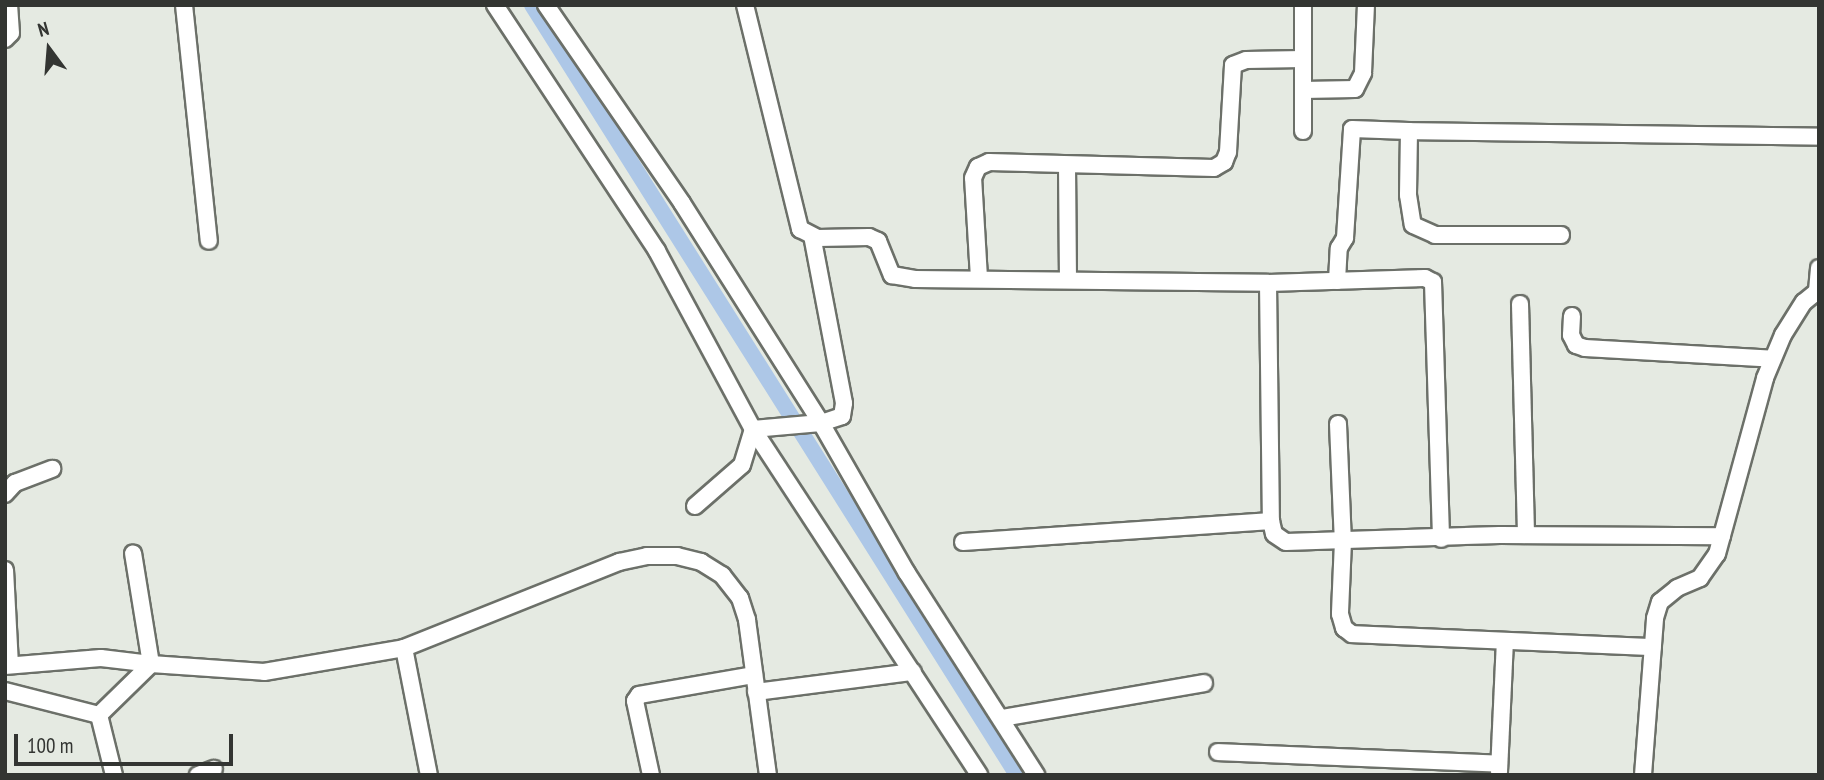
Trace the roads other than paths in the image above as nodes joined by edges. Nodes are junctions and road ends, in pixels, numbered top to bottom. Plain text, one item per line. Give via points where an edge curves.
1 (9, 5) edge
2 (184, 5) edge
3 (495, 5) edge
4 (546, 5) edge
5 (745, 5) edge
6 (1303, 5) edge
7 (1366, 5) edge
8 (5, 39) edge
9 (1303, 59) junction
10 (1303, 90) junction
11 (1303, 131) dead end
12 (1409, 131) junction
13 (1819, 137) edge
14 (1066, 165) junction
15 (1561, 235) dead end
16 (812, 236) junction
17 (209, 241) dead end
18 (1819, 268) edge
19 (979, 278) junction
20 (1068, 279) junction
21 (1337, 281) junction
22 (1268, 284) junction
23 (1818, 290) edge
24 (1520, 304) dead end
25 (1572, 316) dead end
26 (1773, 359) junction
27 (813, 424) junction
28 (1338, 424) dead end
29 (759, 428) junction
30 (52, 469) dead end
31 (5, 494) edge
32 (695, 506) dead end
33 (1271, 521) junction
34 (1526, 535) junction
35 (1722, 536) junction
36 (1441, 539) junction
37 (1343, 541) junction
38 (963, 542) dead end
39 (133, 553) dead end
40 (5, 570) edge
41 (1505, 642) junction
42 (1653, 647) junction
43 (404, 648) junction
44 (151, 664) junction
45 (8, 666) edge
46 (913, 672) junction
47 (754, 675) junction
48 (1204, 683) dead end
49 (5, 691) edge
50 (756, 692) junction
51 (99, 715) junction
52 (1002, 718) junction
53 (1218, 752) dead end
54 (1499, 769) edge
55 (114, 775) edge
56 (429, 775) edge
57 (652, 775) edge
58 (768, 775) edge
59 (979, 775) edge
60 (1036, 775) edge
61 (1643, 775) edge

1 - 8 street via 11,33
2 - 17 street
3 - 29 street via 657,251
4 - 27 street via 682,203
5 - 16 street via 796,220 800,229
6 - 9 street
7 - 10 street via 1363,73 1355,89
9 - 10 street
9 - 14 street via 1245,60 1233,65 1228,152 1224,162 1214,168
10 - 11 street
12 - 13 street
12 - 15 street via 1408,195 1413,225 1435,235
12 - 21 street via 1352,129 1345,238 1339,248
14 - 19 street via 989,162 978,167 972,178
14 - 20 street
16 - 19 street via 869,237 877,241 892,275
16 - 27 street via 844,403 842,416
18 - 23 street
19 - 20 street
20 - 22 street
21 - 22 street
21 - 36 street via 1425,278 1433,282
22 - 33 street
23 - 26 street via 1783,335
24 - 34 street
25 - 26 street via 1571,335 1576,345 1585,348
26 - 35 street
27 - 29 street
27 - 52 street
28 - 37 street
29 - 32 street via 742,465
29 - 46 street
30 - 31 street via 15,482
33 - 37 street via 1274,534 1286,542
33 - 38 street
34 - 35 street
34 - 36 street
35 - 42 street via 1705,572 1660,602
36 - 37 street
37 - 41 street via 1340,614 1344,628 1352,634
39 - 44 street
40 - 45 street
41 - 42 street
41 - 54 street
42 - 61 street
43 - 44 street via 264,672
43 - 47 street via 619,562 677,556 701,562 722,575 740,598
43 - 56 street
44 - 45 street via 101,658
44 - 51 street
46 - 50 street
46 - 59 street
47 - 50 street
47 - 57 street via 639,695 635,701
48 - 52 street
49 - 51 street
50 - 58 street
51 - 55 street
52 - 60 street
53 - 54 street

